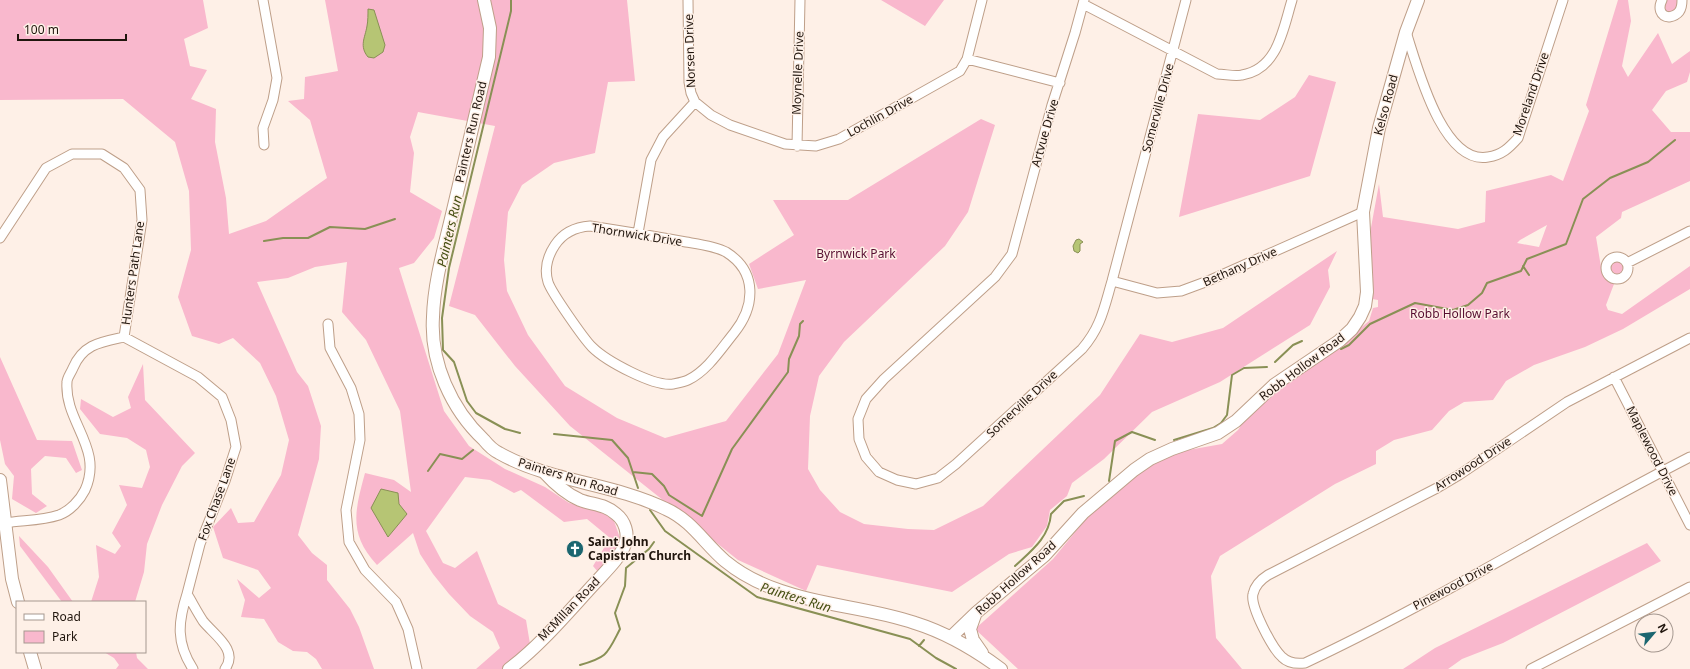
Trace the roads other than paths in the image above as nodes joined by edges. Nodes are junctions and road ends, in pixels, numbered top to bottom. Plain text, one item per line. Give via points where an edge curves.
1 (263, 0) edge
2 (484, 0) edge
3 (688, 0) edge
4 (800, 0) edge
5 (982, 0) edge
6 (1186, 0) edge
7 (1292, 0) edge
8 (1418, 0) edge
9 (1563, 0) edge
10 (1662, 0) edge
11 (1682, 0) edge
12 (1083, 2) edge
13 (1406, 32) junction
14 (1172, 51) junction
15 (967, 59) junction
16 (1060, 83) junction
17 (695, 102) junction
18 (264, 145) dead end
19 (796, 146) junction
20 (1363, 212) junction
21 (1690, 230) edge
22 (638, 233) junction
23 (0, 238) edge
24 (1627, 263) dead end
25 (1005, 265) joint
26 (1112, 281) junction
27 (328, 324) dead end
28 (124, 337) junction
29 (1690, 338) edge
30 (1614, 377) junction
31 (1690, 456) edge
32 (1662, 471) junction
33 (544, 472) junction
34 (0, 480) edge
35 (5, 523) junction
36 (1690, 525) edge
37 (1255, 587) joint
38 (1690, 587) edge
39 (187, 594) junction
40 (18, 601) edge
41 (977, 612) junction
42 (952, 637) junction
43 (30, 653) edge
44 (983, 656) junction
45 (511, 668) edge
46 (35, 669) edge
47 (193, 669) edge
48 (225, 669) edge
49 (417, 669) edge
50 (1001, 669) edge
51 (1531, 669) edge

1 - 18 street via 277,78 273,100 263,128
2 - 33 street, Painters Run Road via 490,28 489,57 437,287 433,317 435,353 444,382 455,405 471,428 495,451
3 - 17 street, Norsen Drive via 689,82 690,93
4 - 19 street, Moynelle Drive
5 - 15 street
6 - 14 street, Somerville Drive
7 - 14 street via 1278,45 1266,63 1254,71 1241,76 1217,74
8 - 13 street, Kelso Road
9 - 13 street, Moreland Drive via 1518,138 1510,148 1498,155 1483,158 1469,155 1456,145 1425,90
10 - 11 street via 1660,12 1669,17 1678,13
12 - 14 street
12 - 16 street, Artvue Drive
13 - 20 street, Kelso Road via 1379,128
14 - 26 street, Somerville Drive
15 - 16 street
15 - 19 street, Lochlin Drive via 960,71 839,139 816,146
16 - 25 street, Artvue Drive via 1012,254
17 - 19 street, Lochlin Drive via 711,115 730,125
17 - 22 street via 663,137 651,160
20 - 26 street, Bethany Drive via 1181,292 1157,293
20 - 41 street, Robb Hollow Road via 1367,292 1365,306 1352,329 1340,341 1274,385 1236,421 1218,433 1172,449 1134,470 1083,513 1034,564
21 - 24 street
22 - 22 street, Thornwick Drive via 590,226 580,227 568,233 559,239 549,254 546,264 548,283 592,347 613,363 655,382 670,384 688,380 706,367 743,321 750,302 750,282 740,264 726,252 709,246
23 - 28 street, Hunters Path Lane via 46,168 72,154 102,154 124,168 140,190 142,220
25 - 26 street, Somerville Drive via 866,399 858,419 859,439 866,457 879,472 897,480 916,484 938,478 956,464 1082,349 1094,335
27 - 49 street via 330,348 351,388 358,414 360,440 346,510 349,542 365,570 396,602 408,628
28 - 35 street via 96,343 78,356 67,381 68,401 91,461 90,479 80,499 60,514 38,520
28 - 39 street, Fox Chase Lane via 198,377 222,397 231,420 236,447 200,544
29 - 30 street, Arrowood Drive
30 - 32 street, Maplewood Drive
30 - 37 street, Arrowood Drive via 1552,411 1459,475 1268,575
31 - 32 street, Pinewood Drive
32 - 36 street, Maplewood Drive
32 - 37 street, Pinewood Drive via 1494,565 1305,663 1290,662 1277,651 1255,610 1252,595
33 - 42 street, Painters Run Road via 626,494 668,509 697,531 725,560 752,581 784,592 913,622
33 - 45 street, McMillan Road via 554,484 580,500 603,505 616,514 624,523 627,534 625,545 610,566
34 - 35 street
35 - 40 street via 12,579
38 - 51 street
39 - 47 street, Fox Chase Lane via 180,617 180,640
39 - 48 street via 202,619 224,642 229,652 229,663
41 - 42 street, Robb Hollow Road
41 - 44 street via 970,629 973,640
42 - 44 street, Painters Run Road
43 - 46 street
44 - 50 street, Painters Run Road

